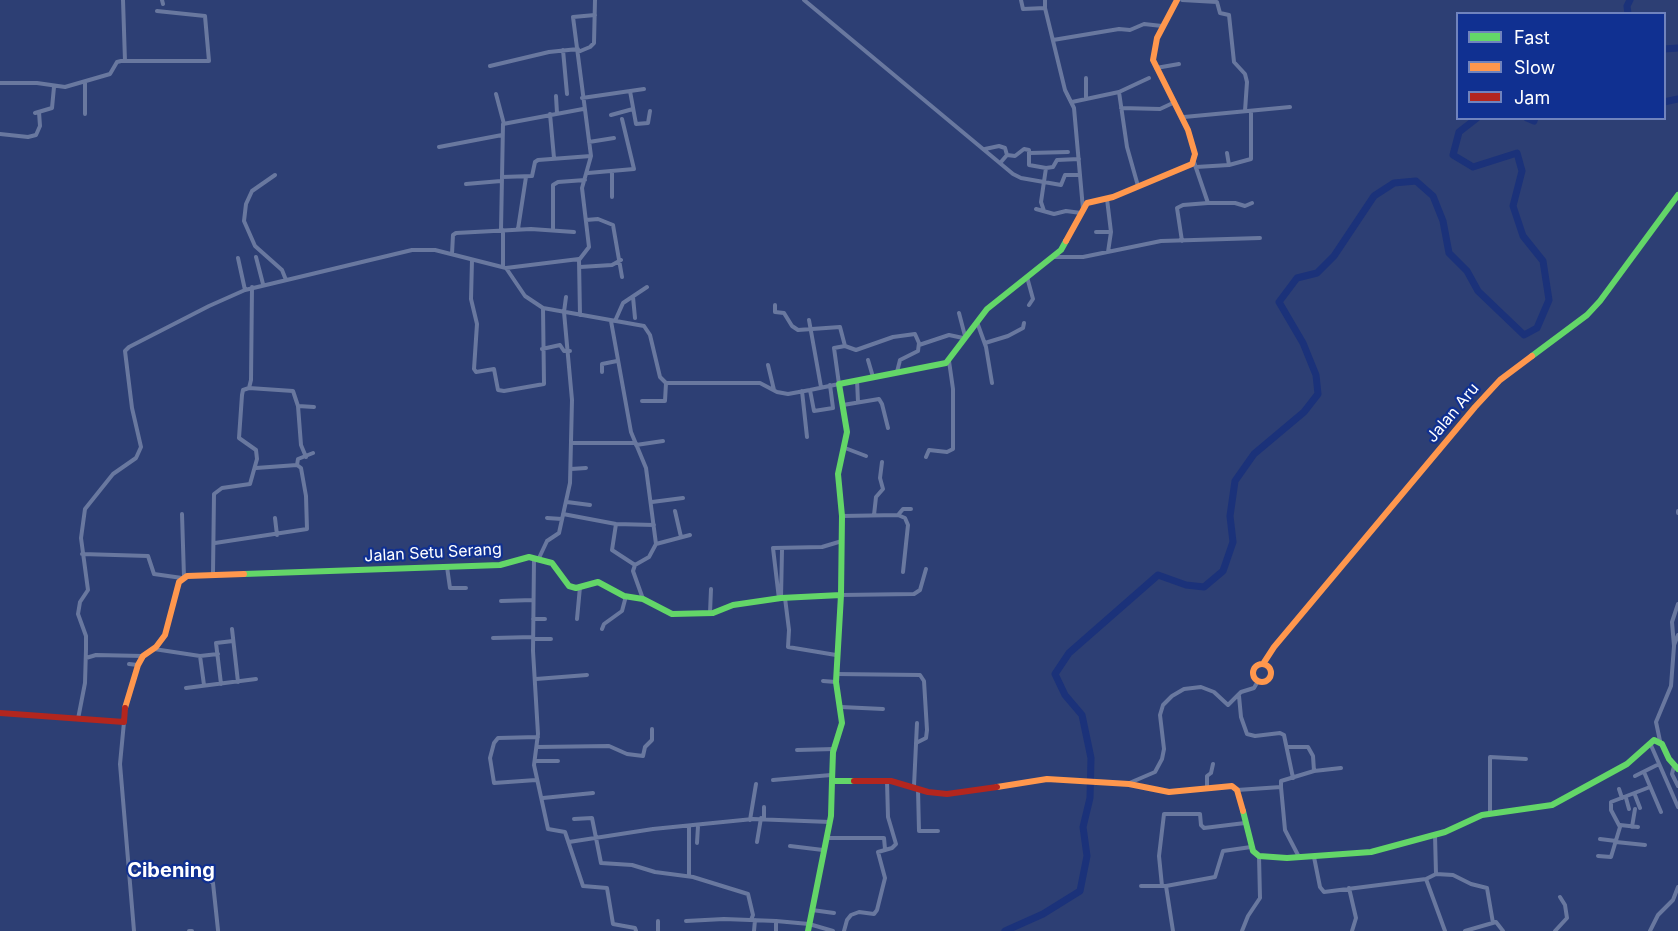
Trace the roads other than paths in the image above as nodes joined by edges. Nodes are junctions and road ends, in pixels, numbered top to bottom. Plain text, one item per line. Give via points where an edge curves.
1 (123, 0) edge
2 (595, 0) edge
3 (804, 0) edge
4 (1020, 0) edge
5 (1045, 0) edge
6 (1177, 0) edge
7 (1182, 0) edge
8 (1046, 8) junction
9 (157, 11) dead end
10 (595, 15) junction
11 (1161, 26) junction
12 (1053, 40) junction
13 (563, 50) junction
14 (578, 50) junction
15 (124, 61) junction
16 (1179, 64) dead end
17 (490, 66) dead end
18 (1155, 68) junction
19 (1086, 78) dead end
20 (1149, 78) dead end
21 (85, 82) junction
22 (0, 83) edge
23 (54, 87) junction
24 (644, 89) dead end
25 (630, 91) junction
26 (1119, 92) junction
27 (496, 94) dead end
28 (567, 94) dead end
29 (556, 96) dead end
30 (582, 98) junction
31 (1086, 98) junction
32 (1072, 102) junction
33 (1176, 102) junction
34 (1290, 107) dead end
35 (1121, 108) junction
36 (583, 109) junction
37 (633, 109) junction
38 (650, 111) dead end
39 (1245, 111) junction
40 (1251, 111) junction
41 (558, 112) junction
42 (85, 114) dead end
43 (550, 114) junction
44 (611, 115) dead end
45 (1184, 117) junction
46 (622, 119) dead end
47 (504, 124) junction
48 (0, 134) edge
49 (502, 135) junction
50 (614, 138) dead end
51 (589, 142) junction
52 (439, 147) dead end
53 (985, 149) junction
54 (1068, 152) dead end
55 (1030, 153) junction
56 (1227, 153) dead end
57 (1007, 154) junction
58 (591, 156) junction
59 (554, 159) junction
60 (1079, 159) junction
61 (1001, 162) junction
62 (1195, 164) junction
63 (1229, 165) junction
64 (1046, 168) junction
65 (612, 172) junction
66 (588, 173) junction
67 (275, 175) dead end
68 (1080, 175) junction
69 (525, 177) junction
70 (501, 179) junction
71 (585, 180) junction
72 (1043, 183) junction
73 (466, 184) dead end
74 (1138, 186) junction
75 (1678, 195) edge
76 (612, 197) dead end
77 (1107, 199) junction
78 (1208, 203) junction
79 (1252, 203) dead end
80 (1036, 209) dead end
81 (1044, 211) junction
82 (1082, 211) junction
83 (586, 220) junction
84 (519, 229) junction
85 (552, 229) junction
86 (502, 230) junction
87 (574, 232) dead end
88 (1096, 232) dead end
89 (1111, 232) junction
90 (1260, 238) dead end
91 (1182, 241) junction
92 (1108, 252) junction
93 (452, 254) junction
94 (256, 257) dead end
95 (1054, 257) junction
96 (238, 258) dead end
97 (580, 259) junction
98 (472, 260) junction
99 (621, 260) junction
100 (580, 267) junction
101 (505, 268) junction
102 (622, 278) dead end
103 (1027, 278) junction
104 (286, 280) junction
105 (263, 284) junction
106 (647, 286) dead end
107 (252, 287) junction
108 (246, 290) junction
109 (566, 297) dead end
110 (633, 297) junction
111 (775, 305) dead end
112 (1029, 305) dead end
113 (543, 308) junction
114 (564, 312) junction
115 (959, 313) dead end
116 (580, 315) junction
117 (635, 318) dead end
118 (809, 320) dead end
119 (613, 321) junction
120 (976, 321) junction
121 (1024, 323) dead end
122 (811, 330) junction
123 (964, 337) junction
124 (985, 344) junction
125 (919, 345) junction
126 (845, 346) junction
127 (542, 349) junction
128 (570, 351) junction
129 (868, 360) dead end
130 (948, 361) junction
131 (617, 362) junction
132 (768, 365) dead end
133 (602, 372) dead end
134 (897, 372) junction
135 (873, 377) junction
136 (856, 380) junction
137 (666, 383) junction
138 (992, 383) dead end
139 (839, 384) junction
140 (830, 385) junction
141 (821, 387) junction
142 (249, 388) junction
143 (774, 390) junction
144 (810, 390) junction
145 (802, 391) junction
146 (642, 401) dead end
147 (858, 402) junction
148 (843, 405) junction
149 (298, 406) junction
150 (314, 407) dead end
151 (888, 428) dead end
152 (807, 437) dead end
153 (663, 441) dead end
154 (572, 443) junction
155 (636, 444) junction
156 (845, 448) junction
157 (313, 453) dead end
158 (866, 456) dead end
159 (306, 457) junction
160 (926, 457) dead end
161 (882, 462) dead end
162 (297, 465) junction
163 (256, 468) junction
164 (586, 468) dead end
165 (571, 470) junction
166 (683, 498) dead end
167 (567, 502) junction
168 (652, 502) junction
169 (590, 505) dead end
170 (911, 509) dead end
171 (675, 511) dead end
172 (182, 514) dead end
173 (874, 515) junction
174 (898, 515) junction
175 (842, 516) junction
176 (562, 517) junction
177 (276, 518) dead end
178 (547, 518) dead end
179 (616, 524) junction
180 (654, 525) junction
181 (277, 535) junction
182 (690, 535) dead end
183 (681, 537) junction
184 (842, 541) junction
185 (215, 543) junction
186 (656, 544) junction
187 (782, 550) dead end
188 (82, 554) junction
189 (537, 558) junction
190 (635, 565) junction
191 (447, 567) junction
192 (926, 568) dead end
193 (903, 572) dead end
194 (213, 573) junction
195 (183, 578) junction
196 (581, 586) junction
197 (466, 588) dead end
198 (711, 589) dead end
199 (626, 596) junction
200 (841, 596) junction
201 (782, 598) junction
202 (644, 599) junction
203 (533, 600) junction
204 (501, 601) dead end
205 (1678, 604) edge
206 (710, 613) junction
207 (545, 618) dead end
208 (533, 619) junction
209 (576, 619) dead end
210 (232, 629) dead end
211 (602, 629) dead end
212 (1678, 635) edge
213 (493, 638) dead end
214 (533, 638) junction
215 (551, 639) dead end
216 (233, 641) junction
217 (1674, 646) junction
218 (154, 649) junction
219 (218, 654) junction
220 (836, 655) junction
221 (143, 656) junction
222 (200, 656) junction
223 (86, 658) junction
224 (129, 664) dead end
225 (138, 664) junction
226 (1263, 664) junction
227 (587, 675) dead end
228 (836, 678) junction
229 (256, 679) dead end
230 (536, 679) junction
231 (823, 681) dead end
232 (1258, 681) junction
233 (238, 682) junction
234 (221, 684) junction
235 (204, 686) junction
236 (186, 688) dead end
237 (1239, 696) junction
238 (841, 707) junction
239 (883, 709) dead end
240 (0, 713) edge
241 (78, 719) junction
242 (124, 722) junction
243 (917, 723) dead end
244 (652, 729) dead end
245 (538, 737) junction
246 (1660, 741) junction
247 (1649, 742) junction
248 (916, 743) junction
249 (537, 747) junction
250 (1287, 747) junction
251 (834, 749) junction
252 (797, 750) dead end
253 (1526, 759) dead end
254 (535, 760) junction
255 (558, 761) dead end
256 (1213, 764) dead end
257 (1659, 764) junction
258 (1341, 768) dead end
259 (1676, 768) edge
260 (1314, 771) junction
261 (1644, 772) junction
262 (1635, 776) dead end
263 (831, 778) junction
264 (1293, 778) junction
265 (536, 780) junction
266 (773, 780) dead end
267 (887, 781) junction
268 (756, 784) dead end
269 (1127, 784) junction
270 (1678, 786) edge
271 (916, 787) junction
272 (1281, 787) junction
273 (1650, 788) junction
274 (1207, 789) junction
275 (1619, 789) dead end
276 (1238, 790) junction
277 (593, 793) dead end
278 (1635, 795) junction
279 (543, 798) junction
280 (1624, 798) junction
281 (765, 807) dead end
282 (1678, 807) edge
283 (1629, 809) dead end
284 (1661, 812) dead end
285 (1490, 813) junction
286 (762, 818) junction
287 (574, 819) dead end
288 (750, 820) junction
289 (830, 822) junction
290 (1245, 823) junction
291 (1620, 825) junction
292 (698, 826) junction
293 (689, 827) junction
294 (938, 831) dead end
295 (1435, 835) junction
296 (597, 838) junction
297 (826, 838) junction
298 (1600, 839) dead end
299 (1616, 841) junction
300 (568, 842) junction
301 (757, 842) dead end
302 (697, 843) dead end
303 (1645, 845) dead end
304 (790, 846) dead end
305 (1251, 847) junction
306 (885, 849) junction
307 (823, 850) junction
308 (1259, 856) junction
309 (1598, 856) dead end
310 (1299, 857) junction
311 (1314, 857) junction
312 (129, 872) junction
313 (1436, 874) junction
314 (689, 876) junction
315 (1426, 879) junction
316 (1141, 886) dead end
317 (1164, 886) junction
318 (1678, 887) edge
319 (1349, 888) junction
320 (1560, 897) dead end
321 (811, 910) junction
322 (834, 913) dead end
323 (753, 920) junction
324 (658, 921) dead end
325 (686, 921) dead end
326 (776, 921) junction
327 (1493, 923) junction
328 (808, 928) edge
329 (218, 930) edge
330 (134, 931) edge
331 (636, 931) edge
332 (658, 931) edge
333 (754, 931) edge
334 (776, 931) edge
335 (833, 931) edge
336 (844, 931) edge
337 (1173, 931) edge
338 (1242, 931) edge
339 (1352, 931) edge
340 (1445, 931) edge
341 (1465, 931) edge
342 (1503, 931) edge
343 (1555, 931) edge
344 (1650, 931) edge

1 - 15 street
2 - 10 street
3 - 53 street
4 - 8 street via 1023,9
5 - 8 street
6 - 11 street
7 - 39 street via 1217,2 1220,13 1229,15 1234,62 1245,74
8 - 12 street
9 - 15 street via 205,16 209,61
10 - 14 street via 593,44
10 - 14 street via 573,16
11 - 12 street via 1144,24 1130,30 1119,28
11 - 18 street via 1154,47
12 - 32 street via 1065,90
13 - 14 street
13 - 17 street
13 - 28 street
14 - 30 street
15 - 21 street via 117,62 110,74
16 - 18 street
18 - 33 street
19 - 31 street
20 - 26 street
21 - 23 street
21 - 42 street
22 - 23 street
23 - 48 street via 52,108 37,112 40,126 32,137
24 - 25 street
25 - 30 street
25 - 37 street
26 - 31 street
26 - 35 street
27 - 47 street
29 - 41 street
30 - 36 street
31 - 32 street
32 - 60 street
33 - 35 street via 1160,109
33 - 45 street
34 - 40 street
35 - 74 street
36 - 41 street
36 - 51 street
37 - 38 street via 639,125 648,123
37 - 44 street
39 - 40 street
39 - 45 street
40 - 63 street via 1251,159
41 - 43 street
43 - 47 street
43 - 59 street
45 - 62 street
46 - 65 street via 634,169
47 - 49 street
49 - 52 street
49 - 70 street
50 - 51 street
51 - 58 street
53 - 57 street via 999,146
53 - 61 street
54 - 55 street
55 - 57 street via 1027,149 1016,156
55 - 64 street via 1029,165
56 - 63 street
57 - 61 street
58 - 59 street
58 - 66 street
59 - 69 street via 536,161 533,176
60 - 64 street via 1058,160 1053,167
60 - 68 street
61 - 72 street via 1024,179
62 - 63 street
62 - 74 street
62 - 78 street
64 - 72 street
65 - 66 street
65 - 76 street
66 - 71 street
67 - 104 street via 250,195 244,224 255,246 282,270
68 - 72 street via 1065,175 1061,185
68 - 82 street
69 - 70 street
69 - 84 street
70 - 73 street
70 - 86 street
71 - 83 street via 582,192
71 - 85 street via 553,185
72 - 81 street
74 - 77 street
75 - 226 street, Jalan Aru via 1600,301 1492,388
77 - 82 street via 1092,201
77 - 89 street
78 - 79 street
78 - 91 street via 1177,208
80 - 81 street
81 - 82 street
82 - 95 street
83 - 97 street via 589,249
83 - 99 street via 598,219 613,225
84 - 85 street
84 - 86 street
85 - 87 street
86 - 93 street via 456,233
86 - 101 street
88 - 89 street
89 - 92 street
90 - 91 street
91 - 92 street via 1161,241
92 - 95 street via 1076,258
93 - 98 street
93 - 104 street via 412,250
94 - 105 street
95 - 103 street
96 - 108 street
97 - 100 street
97 - 101 street
98 - 101 street
98 - 127 street via 471,299 477,324 475,371 494,369 496,386 501,391 542,385
99 - 100 street via 612,265
99 - 102 street
100 - 116 street
101 - 113 street via 525,296
103 - 112 street via 1033,299
103 - 120 street
104 - 105 street
105 - 107 street
106 - 110 street
107 - 108 street
107 - 142 street
108 - 188 street via 125,351 139,454 113,474 88,502 81,530
109 - 114 street
110 - 117 street
110 - 119 street via 620,307
111 - 122 street via 775,312 784,313 795,329
113 - 114 street
113 - 127 street
114 - 116 street
114 - 128 street
115 - 123 street
116 - 119 street
118 - 122 street
119 - 131 street
119 - 137 street via 647,328 660,377
120 - 123 street
120 - 124 street
121 - 124 street via 1023,328
122 - 126 street via 839,326
122 - 141 street
123 - 125 street via 949,335
123 - 130 street
124 - 138 street
125 - 126 street via 917,336 910,333 856,350
125 - 134 street via 917,352 900,360
126 - 139 street via 832,350
127 - 128 street via 560,345 564,351
128 - 154 street
129 - 135 street
130 - 134 street
130 - 160 street via 953,389 953,449 929,450
131 - 133 street via 602,364
131 - 155 street
132 - 143 street
134 - 135 street
135 - 136 street
136 - 139 street
136 - 147 street
137 - 143 street via 760,383
137 - 146 street via 665,401
139 - 140 street
139 - 148 street
140 - 141 street
140 - 144 street via 833,408 814,411
141 - 144 street
142 - 149 street via 295,391
142 - 163 street via 243,390 238,438 256,450
143 - 145 street via 788,394
144 - 145 street
145 - 152 street
147 - 148 street
147 - 151 street via 880,400
148 - 156 street
149 - 150 street
149 - 159 street via 302,451
153 - 155 street
154 - 155 street
154 - 165 street
155 - 168 street via 646,468
156 - 158 street
156 - 175 street via 838,474
157 - 159 street
159 - 162 street via 298,459
161 - 173 street via 883,489 876,497
162 - 163 street
162 - 181 street via 302,469 307,529
163 - 185 street via 250,484 222,488 214,495
164 - 165 street
165 - 167 street
166 - 168 street
167 - 169 street
167 - 176 street
168 - 180 street
170 - 174 street via 903,509
171 - 183 street
172 - 195 street
173 - 174 street
173 - 175 street
174 - 193 street via 908,525
175 - 184 street
176 - 178 street
176 - 179 street
176 - 189 street via 559,533 547,541
177 - 181 street
179 - 180 street
179 - 190 street via 612,550
180 - 186 street
181 - 185 street
182 - 183 street
183 - 186 street
184 - 200 street
184 - 201 street via 822,547 773,548
185 - 194 street
186 - 190 street via 649,557
187 - 201 street
188 - 195 street via 147,556 154,574
188 - 223 street via 88,590 78,614 86,636
189 - 191 street, Jalan Setu Serang via 526,557 500,565
189 - 196 street via 552,563 569,586
189 - 203 street
190 - 202 street via 633,571
191 - 194 street, Jalan Setu Serang
191 - 197 street via 450,588
192 - 200 street via 920,590 914,594
194 - 195 street, Jalan Setu Serang
195 - 218 street via 166,632
196 - 199 street via 598,582
196 - 209 street
198 - 206 street
199 - 202 street
199 - 211 street via 622,611 603,624
200 - 201 street
200 - 220 street
201 - 206 street via 733,605
201 - 220 street via 789,630 788,647
202 - 206 street via 672,614
203 - 204 street
203 - 208 street
205 - 217 street via 1672,622
207 - 208 street
208 - 214 street
210 - 216 street
212 - 217 street
213 - 214 street
214 - 215 street
214 - 230 street
216 - 219 street via 216,643
216 - 233 street
217 - 246 street via 1671,686 1656,722
218 - 221 street
218 - 222 street
219 - 222 street
219 - 234 street
220 - 228 street
221 - 223 street
221 - 225 street
222 - 235 street
223 - 241 street
224 - 225 street
225 - 242 street via 126,700
226 - 232 street via 1253,672
226 - 232 street via 1269,667 1271,676 1264,682
227 - 230 street
228 - 231 street
228 - 238 street
228 - 248 street via 920,675 924,681 927,730 926,738
229 - 233 street
230 - 245 street
232 - 237 street via 1254,688
233 - 234 street
234 - 235 street
235 - 236 street
237 - 250 street via 1247,734 1280,733
237 - 269 street via 1228,705 1214,692 1201,687 1184,689 1172,696 1161,711 1164,754 1159,766 1153,773
238 - 239 street
238 - 251 street via 842,723
240 - 241 street
241 - 242 street
242 - 312 street via 120,764
243 - 248 street
244 - 249 street via 652,740 643,756 609,746
245 - 249 street
245 - 265 street via 498,738 490,758 494,783
246 - 247 street
246 - 259 street
247 - 257 street
247 - 285 street via 1627,764 1561,802
248 - 271 street
249 - 254 street
250 - 260 street via 1308,747
250 - 264 street
251 - 252 street
251 - 263 street
253 - 285 street via 1490,757
254 - 255 street
254 - 265 street
256 - 274 street via 1207,776
257 - 261 street
257 - 282 street
258 - 260 street
259 - 270 street via 1672,774
260 - 264 street
261 - 262 street
261 - 273 street
263 - 266 street
263 - 267 street
263 - 289 street
264 - 272 street via 1281,781
265 - 279 street
267 - 271 street
267 - 306 street via 888,817 896,844
268 - 288 street
269 - 271 street via 1033,780 947,794
269 - 274 street via 1169,792
271 - 294 street via 919,831
272 - 276 street
272 - 310 street via 1285,830
273 - 278 street
273 - 284 street
274 - 276 street via 1228,786
275 - 280 street
276 - 290 street
277 - 279 street
278 - 280 street
278 - 291 street via 1635,827
279 - 300 street via 548,829 563,830
280 - 283 street
280 - 291 street via 1610,806
281 - 286 street
285 - 295 street
286 - 288 street
286 - 289 street
286 - 301 street
287 - 296 street via 592,818
288 - 292 street
289 - 297 street
290 - 305 street
290 - 317 street via 1204,828 1200,814 1164,814 1159,856
291 - 299 street
292 - 293 street
292 - 302 street
293 - 296 street
293 - 314 street
295 - 311 street via 1371,852
295 - 313 street
296 - 300 street
296 - 314 street via 602,864 632,865
297 - 306 street via 883,837
297 - 307 street
298 - 299 street
299 - 303 street
299 - 309 street via 1611,857
300 - 331 street via 582,886 606,888 613,924
304 - 307 street
305 - 308 street
305 - 317 street via 1223,851 1215,877
306 - 336 street via 877,855 885,878 877,910 874,914 851,915
307 - 321 street
308 - 310 street
308 - 338 street via 1260,898
310 - 311 street
311 - 319 street via 1324,892
312 - 329 street via 202,869 213,883
312 - 330 street
313 - 315 street
313 - 327 street via 1453,875 1487,888
314 - 323 street via 749,894
315 - 319 street
315 - 340 street
316 - 317 street
317 - 337 street
318 - 344 street
319 - 339 street via 1356,918
320 - 343 street via 1566,905 1567,918
321 - 322 street
321 - 328 street
323 - 325 street
323 - 326 street
323 - 333 street
324 - 332 street
326 - 328 street
326 - 334 street
327 - 341 street
327 - 342 street via 1497,922
328 - 335 street

